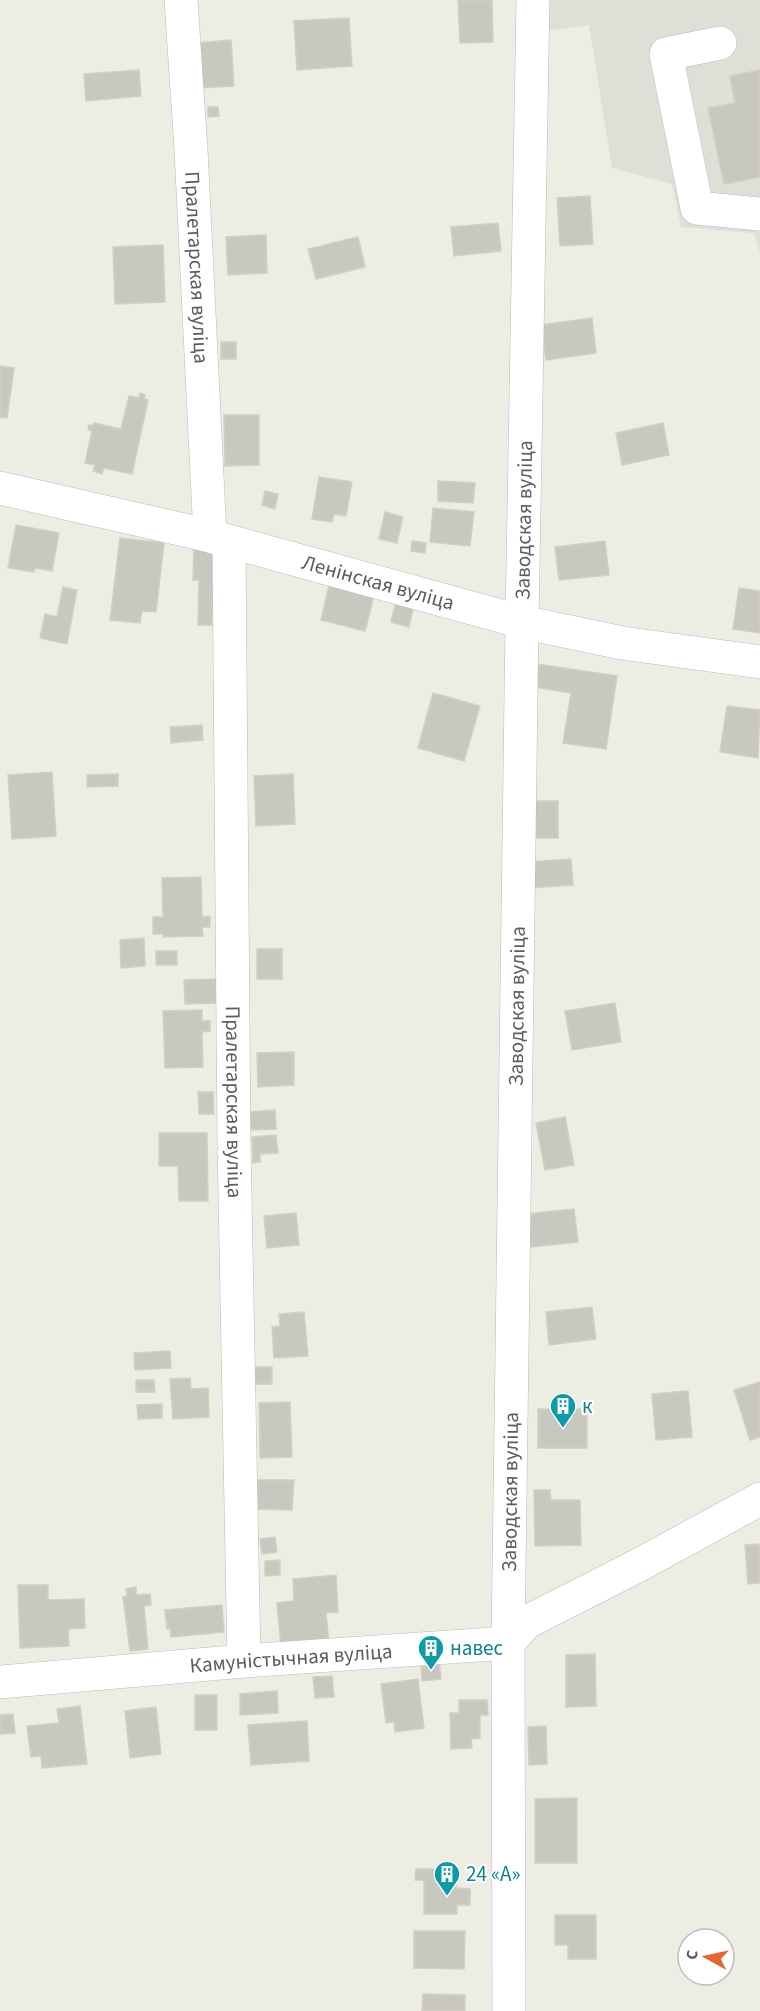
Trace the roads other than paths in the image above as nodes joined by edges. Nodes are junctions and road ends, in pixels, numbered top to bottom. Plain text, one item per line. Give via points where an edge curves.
1 (181, 0) edge
2 (533, 0) edge
3 (720, 43) dead end
4 (760, 214) edge
5 (0, 488) edge
6 (220, 539) junction
7 (522, 622) junction
8 (760, 662) edge
9 (760, 1499) edge
10 (508, 1643) junction
11 (244, 1661) junction
12 (0, 1682) edge
13 (509, 2011) edge

1 - 6 street, Пралетарская вуліца
2 - 7 street, Заводская вуліца
3 - 4 street via 666,54 697,208
5 - 6 street, Ленінская вуліца
6 - 7 street, Ленінская вуліца
6 - 11 street, Пралетарская вуліца
7 - 8 street, Ленінская вуліца via 622,643
7 - 10 street, Заводская вуліца
9 - 10 street via 527,1622
10 - 11 street, Камуністычная вуліца
10 - 13 street, Заводская вуліца
11 - 12 street, Камуністычная вуліца

